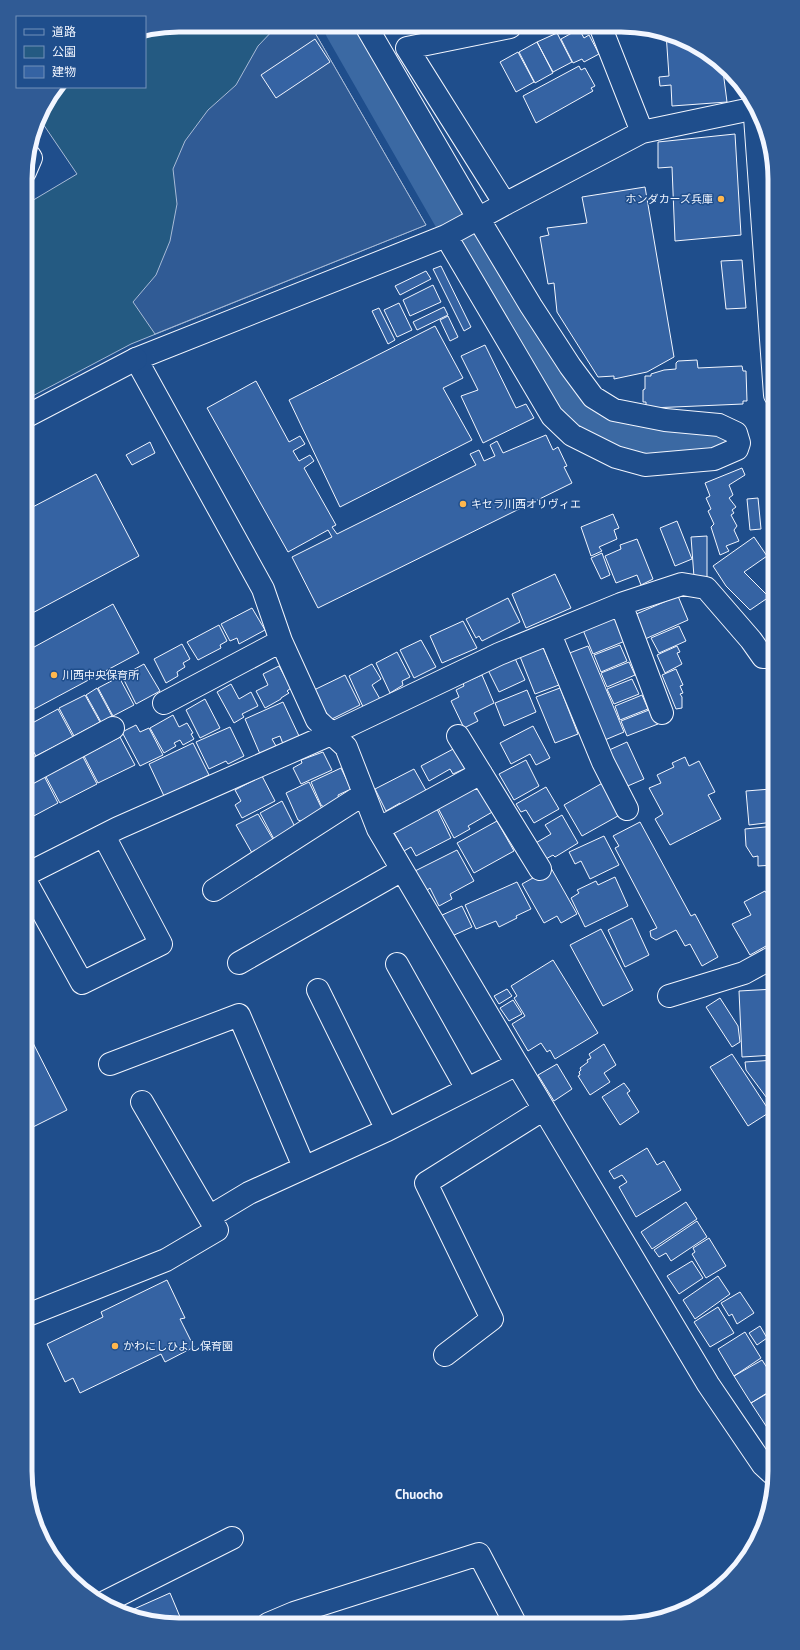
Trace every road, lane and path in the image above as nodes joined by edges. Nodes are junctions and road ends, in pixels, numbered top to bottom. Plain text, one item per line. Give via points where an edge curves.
1 (369, 32) edge
2 (485, 32) edge
3 (603, 32) edge
4 (754, 116) edge
5 (758, 125) edge
6 (642, 132) junction
7 (505, 204) junction
8 (461, 227) junction
9 (768, 286) edge
10 (136, 359) junction
11 (32, 413) edge
12 (622, 604) junction
13 (550, 634) junction
14 (281, 641) junction
15 (768, 657) edge
16 (164, 703) dead end
17 (662, 713) dead end
18 (113, 728) dead end
19 (331, 734) junction
20 (458, 736) dead end
21 (32, 771) edge
22 (481, 773) junction
23 (364, 794) junction
24 (627, 809) dead end
25 (378, 829) junction
26 (104, 836) junction
27 (540, 869) dead end
28 (402, 870) junction
29 (32, 872) edge
30 (214, 890) dead end
31 (32, 893) edge
32 (768, 960) edge
33 (238, 963) dead end
34 (397, 964) dead end
35 (318, 990) dead end
36 (669, 996) dead end
37 (110, 1064) dead end
38 (517, 1064) junction
39 (468, 1089) junction
40 (142, 1102) dead end
41 (544, 1109) junction
42 (386, 1130) junction
43 (304, 1167) junction
44 (209, 1218) junction
45 (32, 1313) edge
46 (445, 1355) dead end
47 (768, 1470) edge
48 (232, 1538) dead end
49 (110, 1600) edge
50 (282, 1618) edge
51 (512, 1618) edge

1 - 8 street
2 - 7 street via 407,48
3 - 6 street
4 - 6 street
5 - 9 street
6 - 7 street
7 - 8 street
8 - 8 street via 593,397 614,410 665,420 719,425 736,433 739,443 737,449 714,459 645,465 616,457 572,436 552,416
8 - 10 street
10 - 11 street
10 - 14 street via 264,590
12 - 13 street
12 - 15 street via 682,584 706,588 763,657
12 - 17 street
13 - 19 street via 499,654
13 - 24 street via 603,762
14 - 16 street
14 - 19 street via 317,720
18 - 21 street
19 - 23 street via 346,747
19 - 26 street
20 - 22 street
22 - 25 street
22 - 27 street
23 - 25 street
23 - 30 street
25 - 28 street
26 - 29 street
26 - 31 street via 160,944 82,983
28 - 33 street
28 - 38 street
32 - 36 street via 744,973
34 - 39 street
35 - 42 street
37 - 43 street via 239,1015
38 - 39 street
38 - 41 street
39 - 42 street
40 - 44 street
41 - 46 street via 426,1183 492,1319
41 - 47 street via 708,1384
42 - 43 street
43 - 44 street via 249,1193
44 - 45 street via 217,1230 166,1260
48 - 49 street
50 - 51 street via 479,1554

